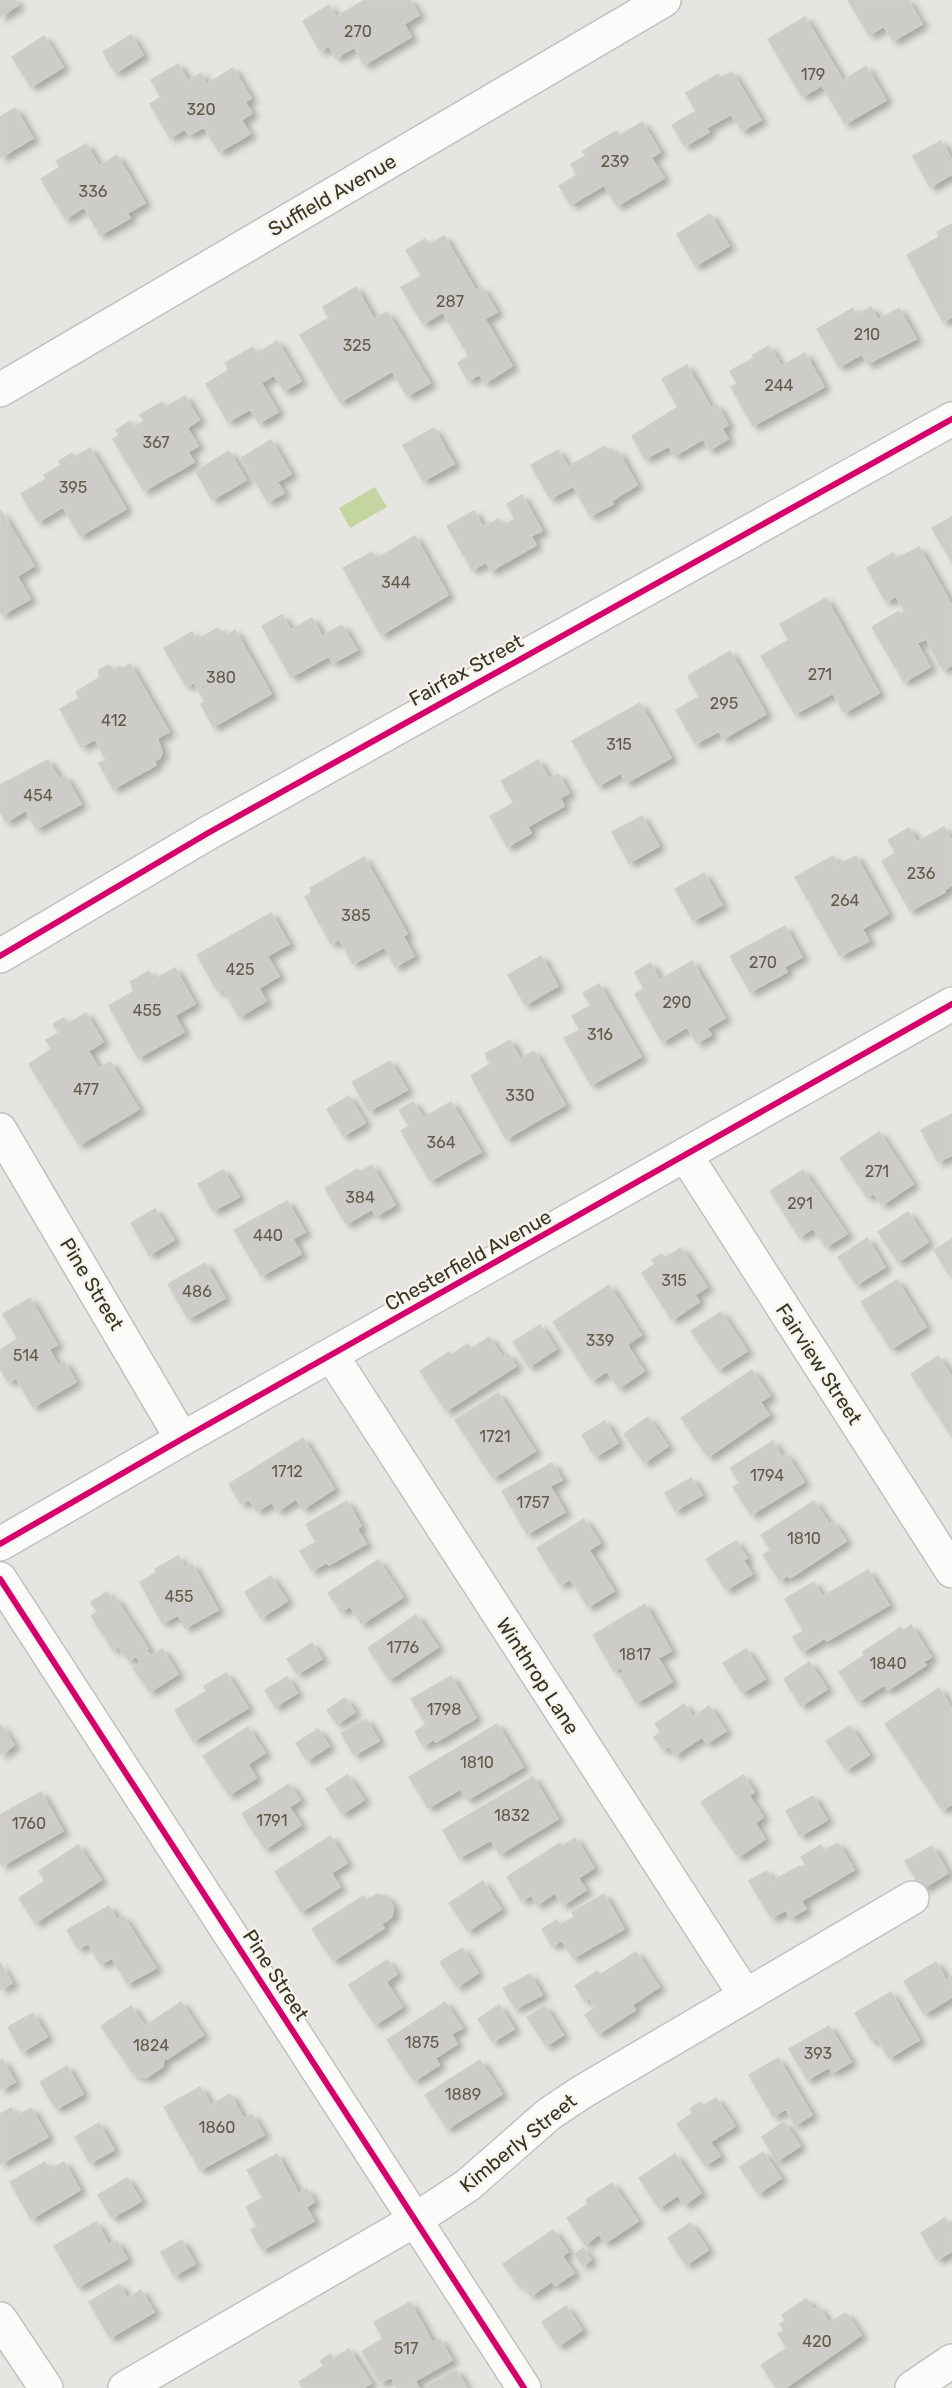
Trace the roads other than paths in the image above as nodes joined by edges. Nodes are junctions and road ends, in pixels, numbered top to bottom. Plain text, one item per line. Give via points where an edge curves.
1 (664, 0) edge
2 (0, 390) edge
3 (952, 419) edge
4 (0, 956) edge
5 (952, 1004) edge
6 (0, 1130) edge
7 (686, 1156) junction
8 (332, 1356) junction
9 (182, 1439) junction
10 (0, 1544) edge
11 (952, 1571) edge
12 (0, 1579) edge
13 (912, 1898) dead end
14 (745, 1995) junction
15 (415, 2220) junction
16 (0, 2319) edge
17 (952, 2361) edge
18 (46, 2388) edge
19 (125, 2388) edge
20 (524, 2388) edge
21 (912, 2388) edge

1 - 2 street, Suffield Avenue
3 - 4 street, Fairfax Street via 208,833
5 - 7 street, Chesterfield Avenue
6 - 9 street, Pine Street
7 - 8 street, Chesterfield Avenue
7 - 11 street, Fairview Street
8 - 9 street, Chesterfield Avenue
8 - 14 street, Winthrop Lane
9 - 10 street, Chesterfield Avenue
12 - 15 street, Pine Street
13 - 14 street, Kimberly Street
14 - 15 street, Kimberly Street via 582,2092 540,2122 468,2185
15 - 19 street, Kimberly Street
15 - 20 street, Pine Street
16 - 18 street
17 - 21 street

